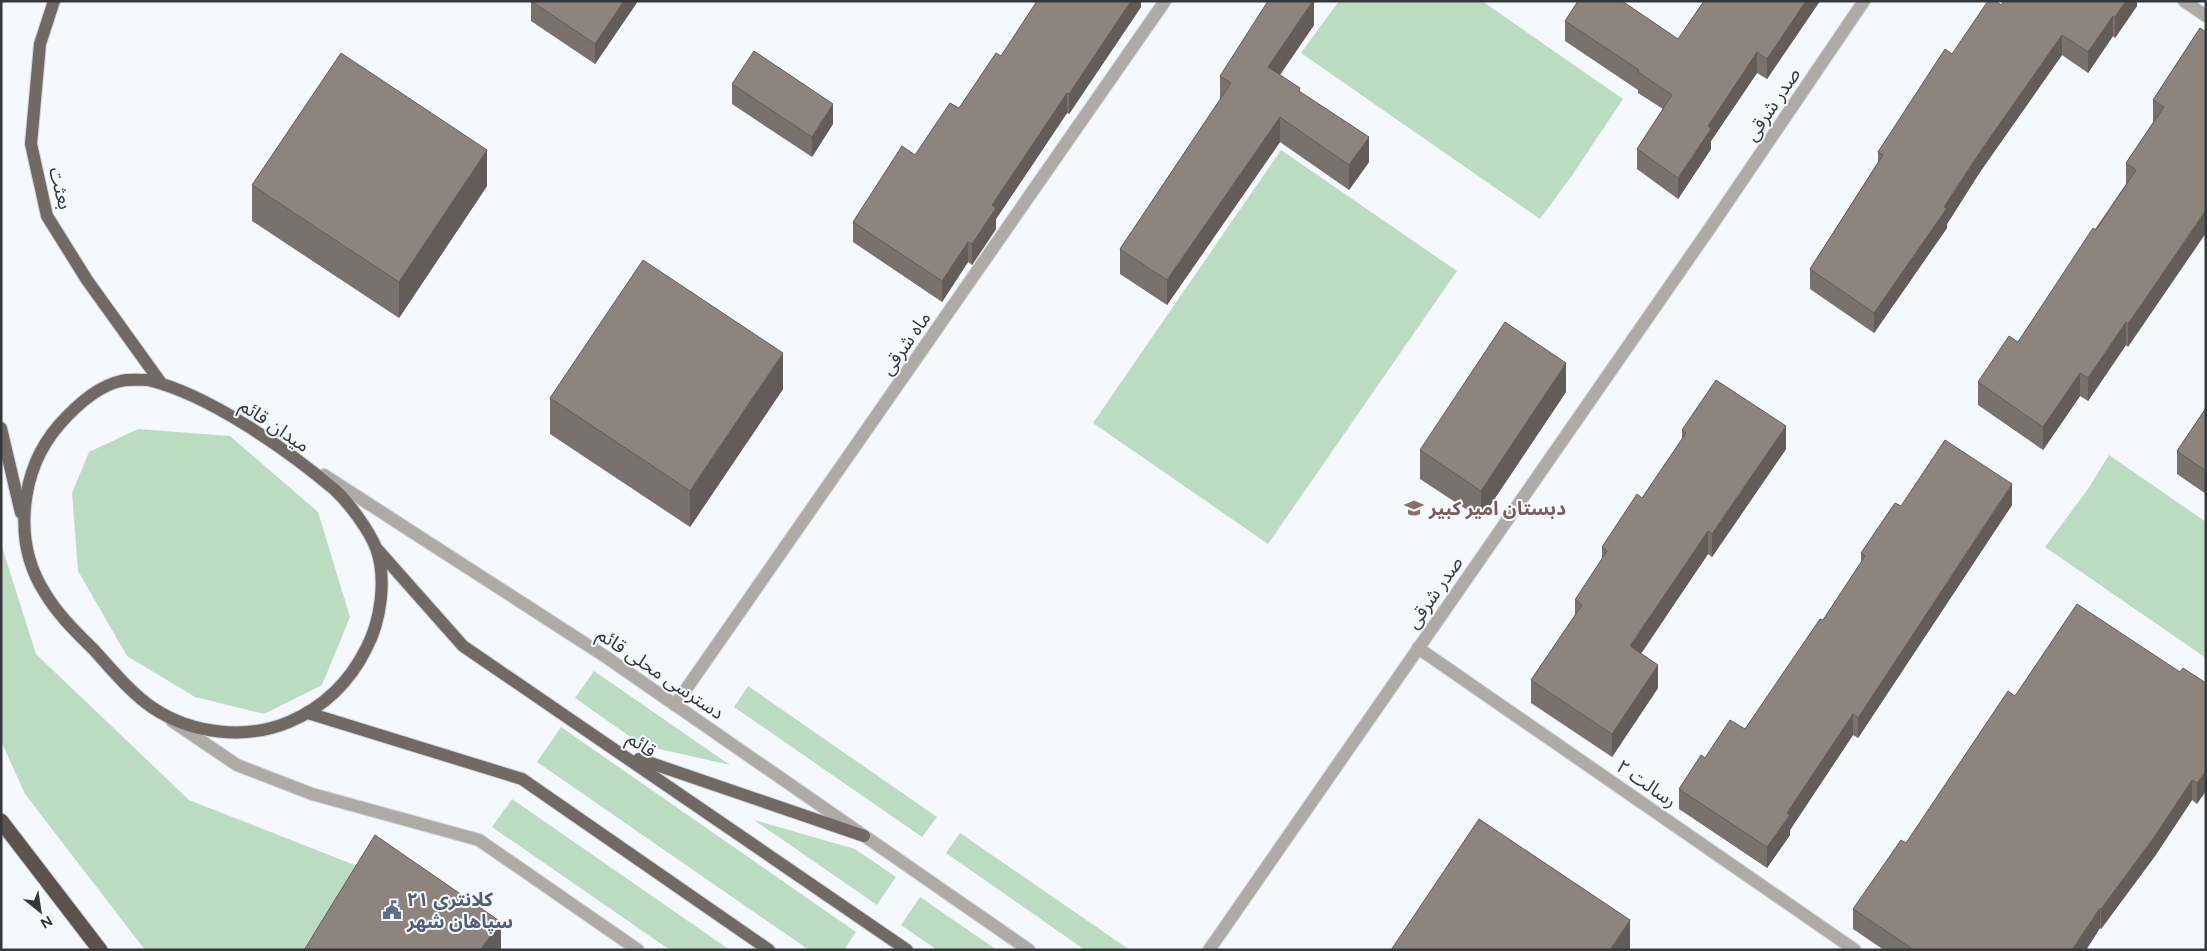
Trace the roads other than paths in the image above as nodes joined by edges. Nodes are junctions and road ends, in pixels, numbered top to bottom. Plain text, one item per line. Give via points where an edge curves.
1 (54, 1) edge
2 (1165, 1) edge
3 (1864, 1) edge
4 (2184, 1) edge
5 (2206, 16) edge
6 (161, 383) junction
7 (1, 428) edge
8 (265, 438) junction
9 (24, 530) junction
10 (376, 548) junction
11 (1418, 648) junction
12 (675, 705) junction
13 (153, 708) junction
14 (308, 714) junction
15 (624, 755) junction
16 (1, 821) edge
17 (864, 836) junction
18 (100, 950) edge
19 (638, 950) edge
20 (769, 950) edge
21 (907, 950) edge
22 (1029, 950) edge
23 (1209, 950) edge
24 (1855, 950) edge

1 - 6 main road, بعثت via 40,44 31,144 47,216 87,280
2 - 12 street, ماه شرقی
3 - 11 street, صدر شرقی
4 - 5 street
6 - 8 main road, میدان قائم via 200,399
6 - 9 main road, میدان قائم via 120,381 96,392 70,412 49,437 34,466 26,497
7 - 9 main road
8 - 10 main road, میدان قائم via 337,492
8 - 12 street, دسترسی محلی قائم via 606,657
9 - 13 main road, میدان قائم via 31,562 44,592 62,617 129,688
10 - 14 main road, میدان قائم via 381,576 380,608 371,640 356,669 335,694
10 - 15 main road, قائم via 463,646
11 - 23 street, صدر شرقی
11 - 24 street, رسالت ۲
12 - 17 street, دسترسی محلی قائم
13 - 14 main road, میدان قائم via 182,723 213,732 246,733 278,726
13 - 19 street via 237,765 312,794 479,840
14 - 20 main road via 522,778
15 - 17 main road
15 - 21 main road, قائم
16 - 18 highway
17 - 22 street, دسترسی محلی قائم

